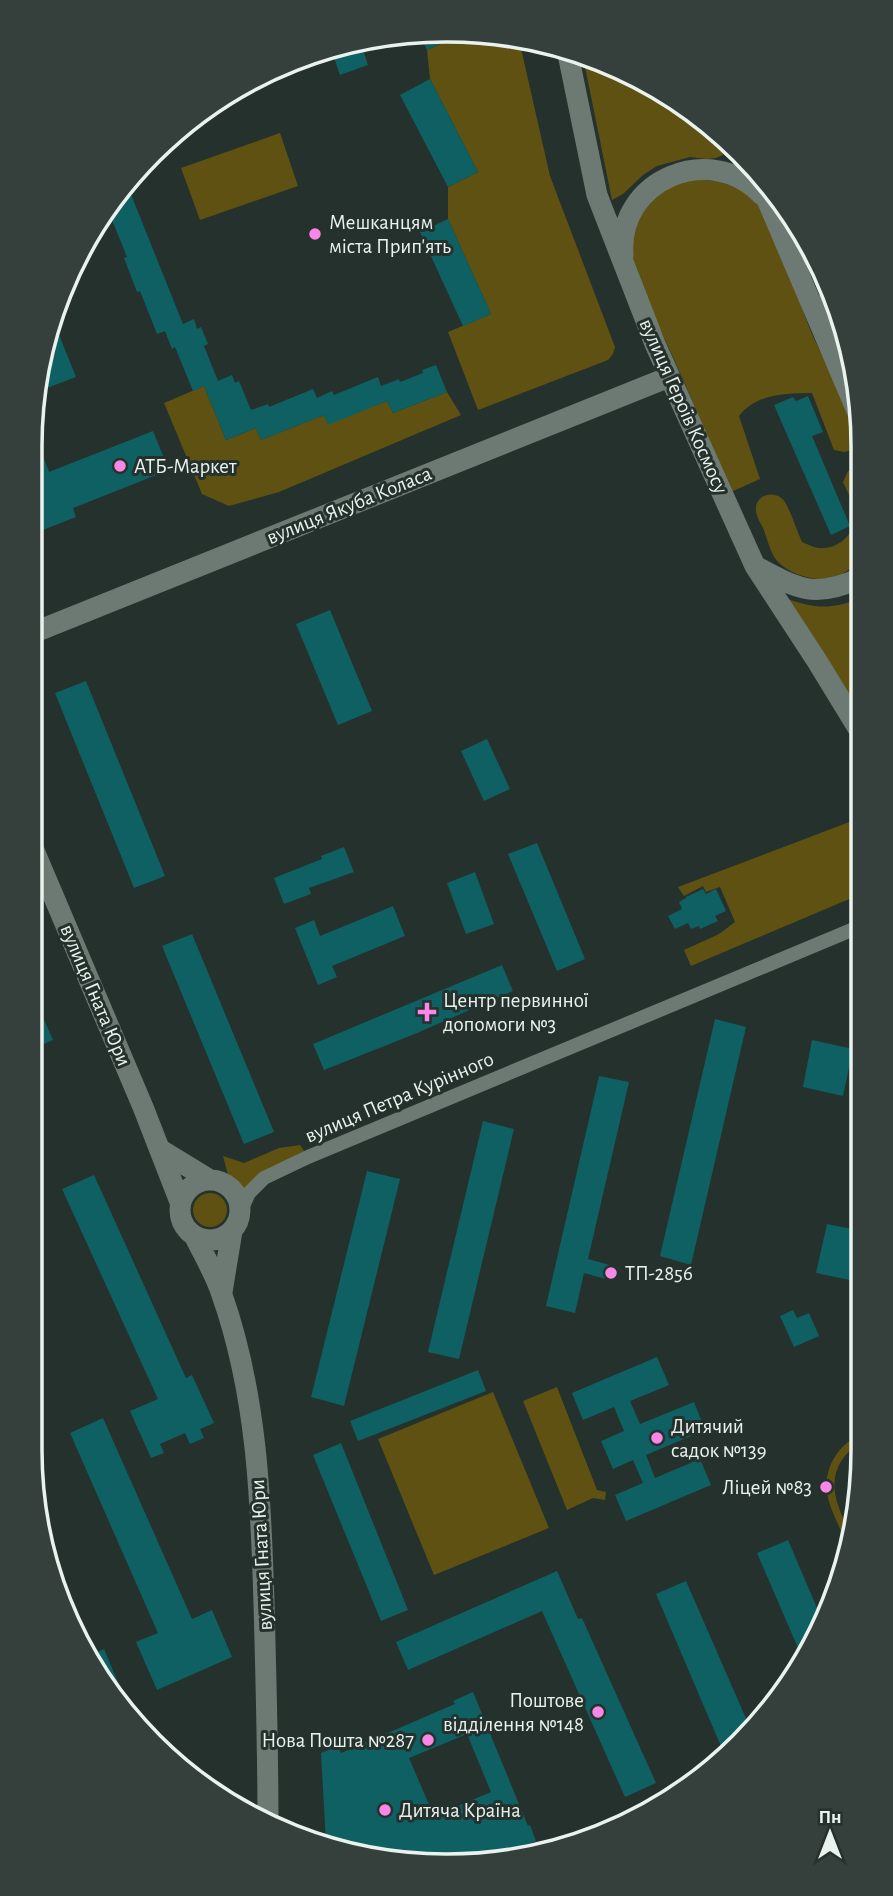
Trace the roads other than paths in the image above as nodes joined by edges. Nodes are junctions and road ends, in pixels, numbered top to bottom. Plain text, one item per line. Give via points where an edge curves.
1 (569, 61) edge
2 (766, 199) edge
3 (768, 201) edge
4 (624, 264) junction
5 (824, 301) edge
6 (812, 306) junction
7 (669, 377) junction
8 (847, 387) edge
9 (755, 566) junction
10 (851, 582) edge
11 (42, 629) edge
12 (851, 717) edge
13 (42, 869) edge
14 (851, 931) edge
15 (161, 1150) junction
16 (210, 1180) junction
17 (180, 1202) junction
18 (236, 1222) junction
19 (195, 1237) junction
20 (222, 1293) junction
21 (268, 1812) edge

1 - 4 street, вулиця Героїв Космосу via 597,195
2 - 4 street via 743,179 712,169 671,176 650,189 630,215
3 - 6 street
4 - 7 street, вулиця Героїв Космосу
5 - 6 street
6 - 8 street
7 - 9 street, вулиця Героїв Космосу
7 - 11 street, вулиця Якуба Коласа
9 - 10 street via 809,590 835,589
9 - 12 street, вулиця Героїв Космосу
13 - 15 street, вулиця Гната Юри
14 - 18 street, вулиця Петра Курінного via 308,1157 264,1178 249,1193
15 - 16 street
15 - 17 street, вулиця Гната Юри
16 - 17 street via 191,1186
16 - 18 street via 220,1181 236,1194 240,1203
17 - 19 street via 182,1222
18 - 19 street via 224,1237
18 - 20 street, вулиця Гната Юри
19 - 20 street, вулиця Гната Юри
20 - 21 street, вулиця Гната Юри via 243,1368 256,1453

